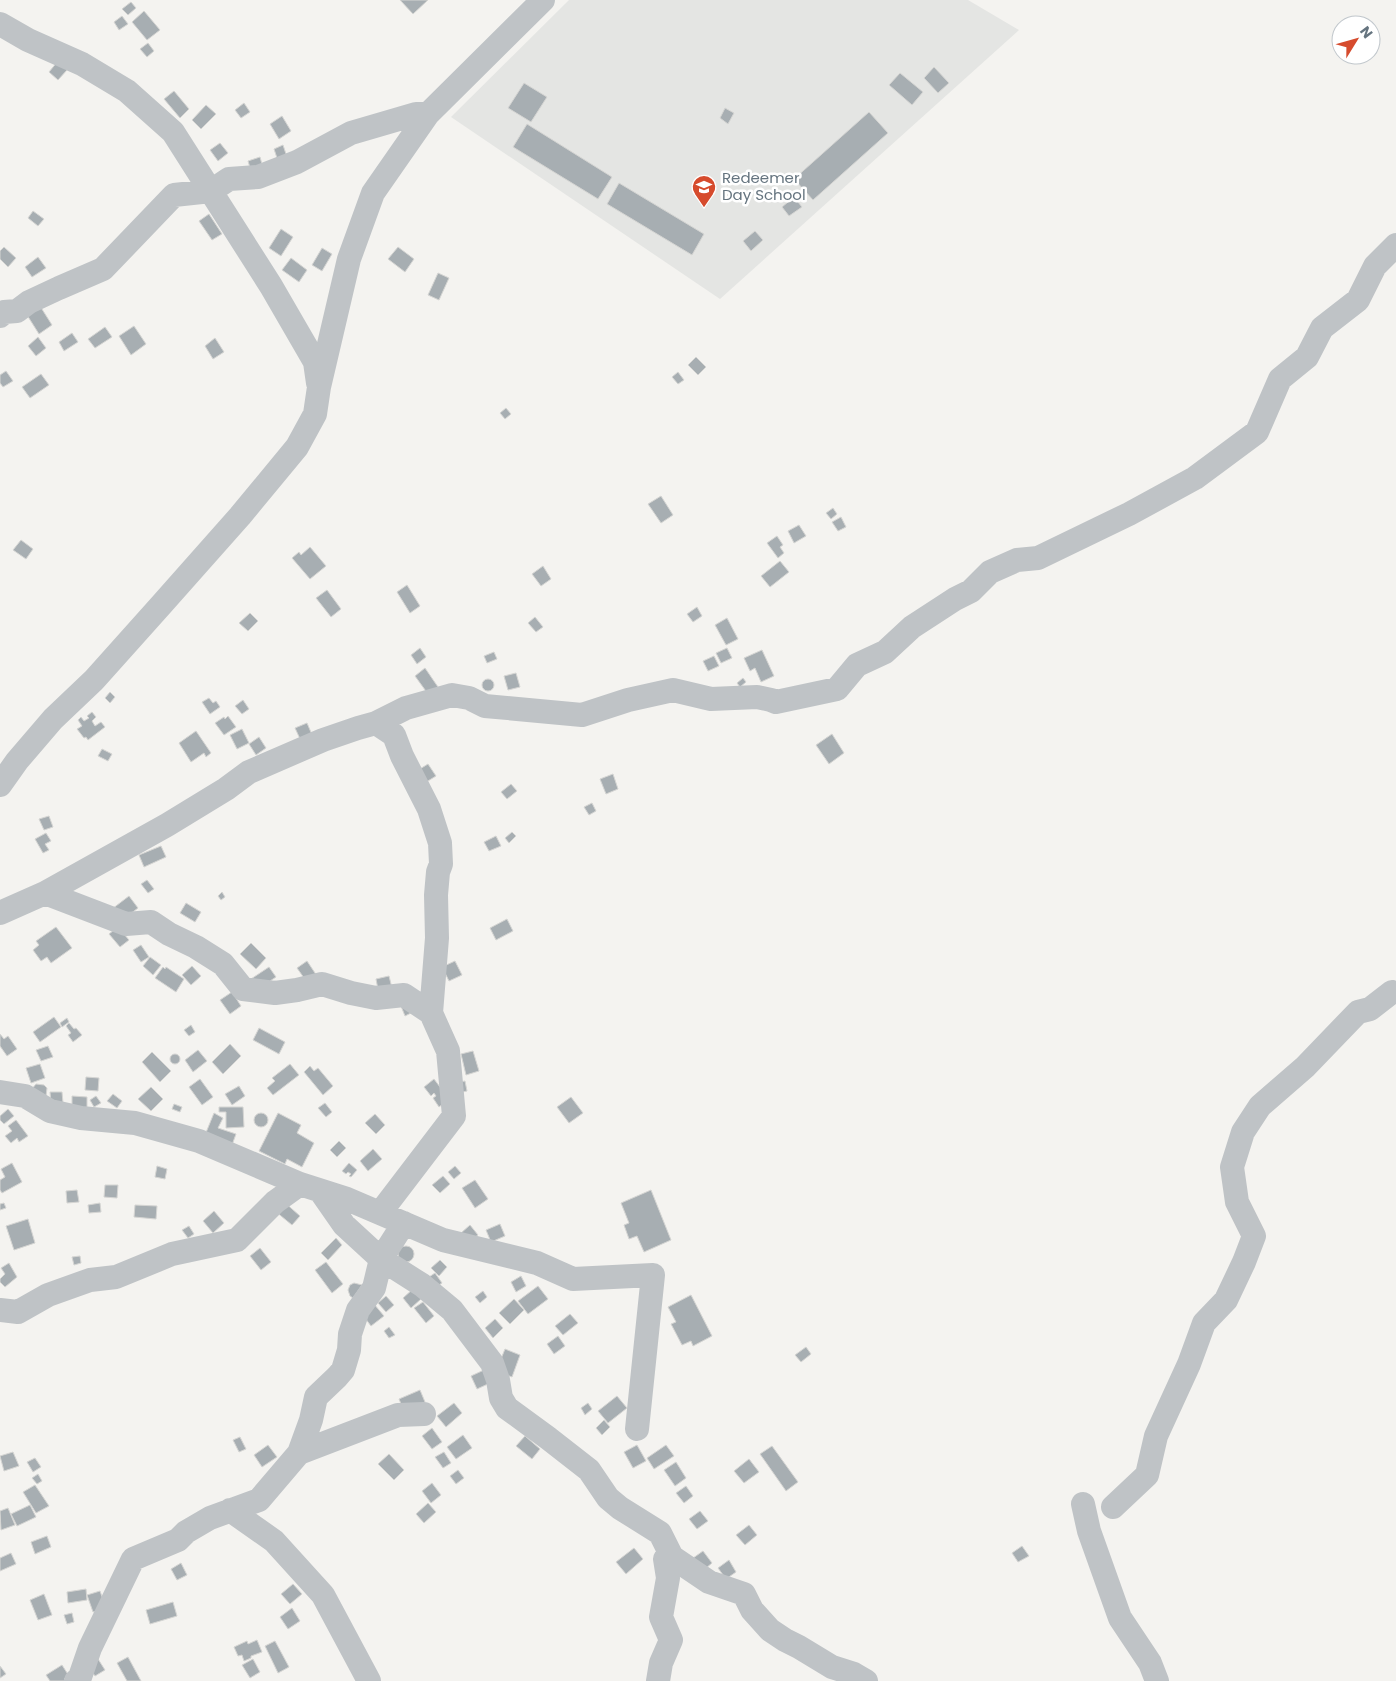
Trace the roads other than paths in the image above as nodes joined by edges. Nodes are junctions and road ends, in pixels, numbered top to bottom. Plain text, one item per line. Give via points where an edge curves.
1 (543, 0) edge
2 (0, 24) edge
3 (428, 114) junction
4 (211, 191) junction
5 (1396, 246) edge
6 (0, 316) edge
7 (319, 387) junction
8 (376, 723) junction
9 (0, 785) edge
10 (45, 893) junction
11 (0, 914) edge
12 (1392, 992) dead end
13 (431, 1013) junction
14 (0, 1092) edge
15 (310, 1188) junction
16 (380, 1213) junction
17 (404, 1223) junction
18 (381, 1260) junction
19 (0, 1310) edge
20 (424, 1414) dead end
21 (637, 1429) dead end
22 (299, 1453) junction
23 (1083, 1504) dead end
24 (1113, 1507) dead end
25 (230, 1510) junction
26 (665, 1559) dead end
27 (76, 1681) edge
28 (369, 1681) edge
29 (658, 1681) edge
30 (866, 1681) edge
31 (1157, 1681) edge

1 - 3 street
2 - 4 street via 82,64 127,91 173,132
3 - 4 street via 416,114 351,133 297,162 258,177 229,179
3 - 7 street via 373,193 349,259
4 - 6 street via 174,195 103,269 17,311 4,312
4 - 7 street via 315,362
5 - 8 street via 1375,266 1358,300 1322,328 1307,357 1280,379 1257,432 1195,478 1129,514 1038,558 1017,560 990,572 971,591 912,627 885,652 857,665 837,689 776,702 757,697 711,699 673,690 582,715 485,706 470,698 452,695 406,708
7 - 9 street via 315,414 297,447 94,680 53,719
8 - 10 street via 323,740 249,772 167,825
8 - 13 street via 394,735 429,809 440,843 441,864 436,895 438,938
10 - 11 street
10 - 13 street via 126,924 150,922 223,964 243,989 275,993 322,984 376,998 404,995
12 - 24 street via 1370,1009 1358,1012 1260,1106 1243,1132 1232,1167 1237,1202 1254,1236 1226,1300 1204,1323 1156,1436 1147,1476
13 - 16 street via 448,1051 454,1116
14 - 15 street via 25,1096 50,1111 81,1118 135,1123 199,1141
15 - 16 street
15 - 18 street
15 - 19 street via 275,1202 237,1240 172,1254 116,1277 90,1280 48,1295 18,1312
16 - 17 street
17 - 18 street
17 - 21 street via 443,1240 537,1263 573,1279 653,1276
18 - 22 street via 374,1288 358,1310 343,1370 316,1397
18 - 30 street via 422,1285 452,1310 492,1363 501,1398 507,1408 589,1470 614,1503 660,1533 672,1557 709,1582 744,1594 761,1621 785,1640 832,1667
20 - 22 street via 398,1415
22 - 25 street via 259,1500
23 - 31 street via 1088,1530 1120,1618 1150,1663
25 - 27 street via 210,1518 178,1540 133,1559
25 - 28 street via 274,1541 323,1595
26 - 29 street via 668,1578 661,1617 671,1640 661,1663

